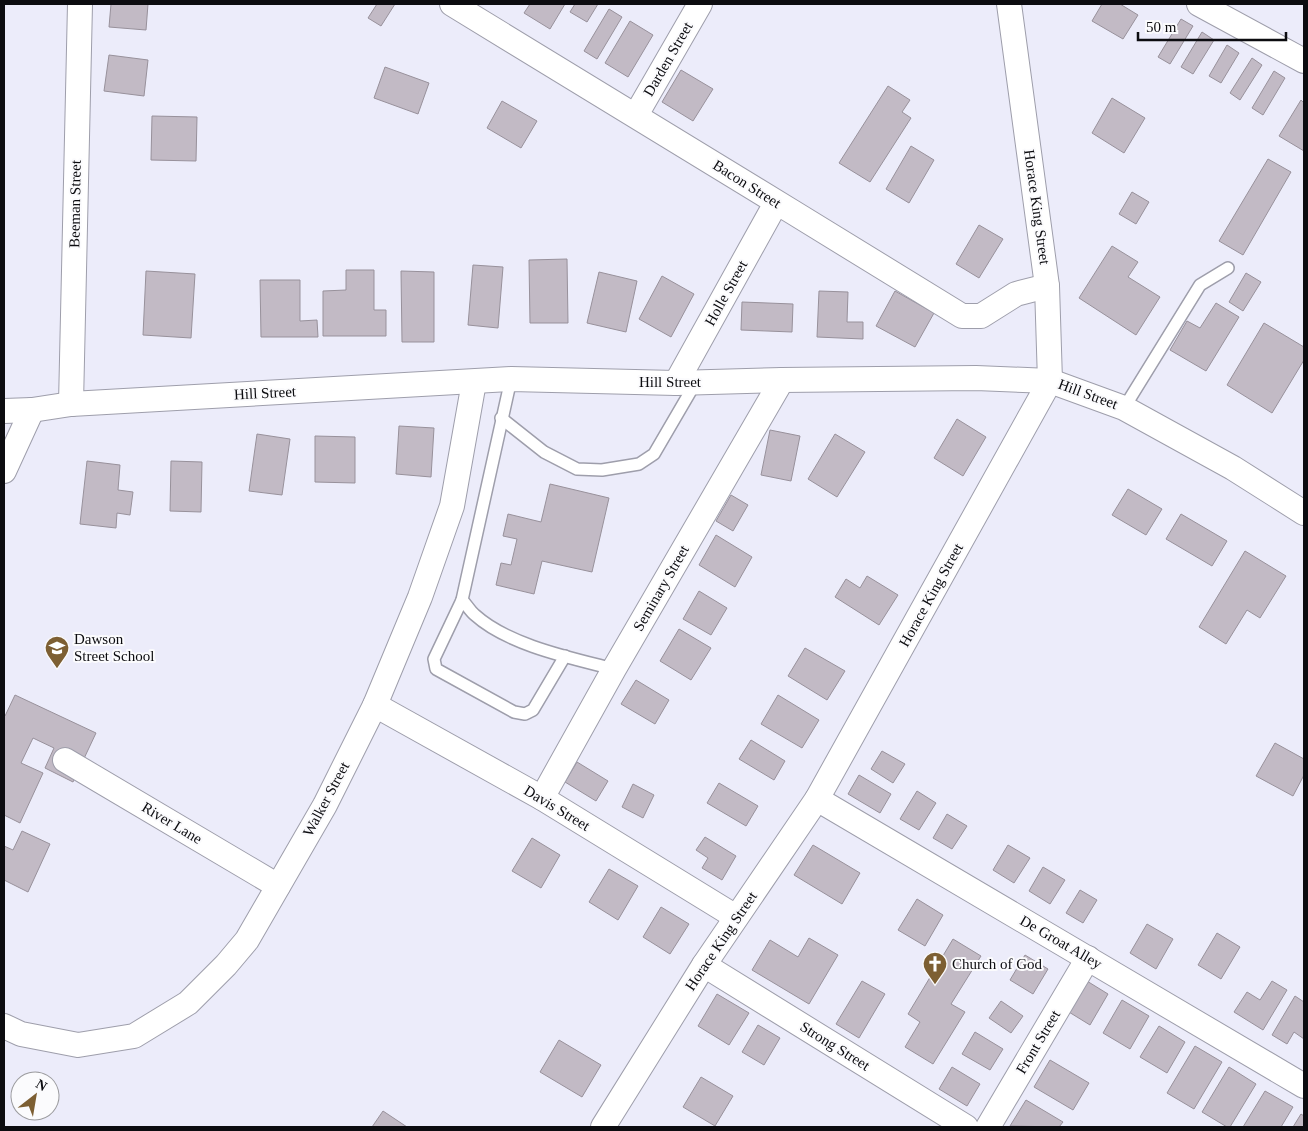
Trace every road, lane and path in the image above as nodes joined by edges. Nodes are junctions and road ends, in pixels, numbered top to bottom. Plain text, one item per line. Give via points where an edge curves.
1 (80, 4) edge
2 (452, 4) edge
3 (700, 4) edge
4 (1009, 4) edge
5 (1199, 4) edge
6 (1304, 61) edge
7 (636, 115) junction
8 (776, 203) junction
9 (1228, 268) dead end
10 (1047, 286) junction
11 (510, 379) junction
12 (782, 380) junction
13 (1050, 381) junction
14 (474, 382) junction
15 (686, 383) junction
16 (71, 404) junction
17 (1124, 408) junction
18 (32, 410) junction
19 (4, 411) edge
20 (501, 418) junction
21 (4, 471) edge
22 (1304, 512) edge
23 (462, 600) junction
24 (566, 656) junction
25 (614, 669) junction
26 (375, 705) junction
27 (65, 760) dead end
28 (542, 798) junction
29 (817, 799) junction
30 (278, 886) junction
31 (736, 916) junction
32 (1088, 958) junction
33 (704, 965) junction
34 (4, 1026) edge
35 (1304, 1086) edge
36 (603, 1127) edge
37 (966, 1127) edge
38 (988, 1127) edge

1 - 16 street, Beeman Street
2 - 7 street, Bacon Street
3 - 7 street, Darden Street
4 - 10 street, Horace King Street
5 - 6 street
7 - 8 street, Bacon Street
8 - 10 street, Bacon Street via 962,316 981,316 1016,294
8 - 15 street, Holle Street
9 - 17 lane via 1200,285
10 - 13 street, Horace King Street
11 - 14 street, Hill Street
11 - 15 street, Hill Street
11 - 20 lane
12 - 13 street, Hill Street via 976,378
12 - 15 street, Hill Street
12 - 25 street, Seminary Street
13 - 17 street, Hill Street
13 - 29 street, Horace King Street
14 - 16 street, Hill Street
14 - 26 street, Walker Street via 452,506 420,597
15 - 20 lane via 654,454 639,464 602,470 577,469 544,452
16 - 18 street, Hill Street
17 - 22 street, Hill Street
18 - 19 street, Hill Street
18 - 21 street
20 - 23 lane
23 - 24 lane via 474,615 498,632
23 - 24 lane via 434,659 436,669 514,712 524,714 533,710
24 - 25 lane
25 - 28 street, Seminary Street
26 - 28 street, Davis Street
26 - 30 street, Walker Street via 325,805
27 - 30 street, River Lane
28 - 31 street, Davis Street
29 - 31 street, Horace King Street
29 - 32 street, De Groat Alley
30 - 34 street, Walker Street via 247,940 226,965 188,1003 134,1036 78,1045 21,1034
31 - 33 street, Horace King Street
32 - 35 street, De Groat Alley
32 - 38 street, Front Street
33 - 36 street, Horace King Street
33 - 37 street, Strong Street

